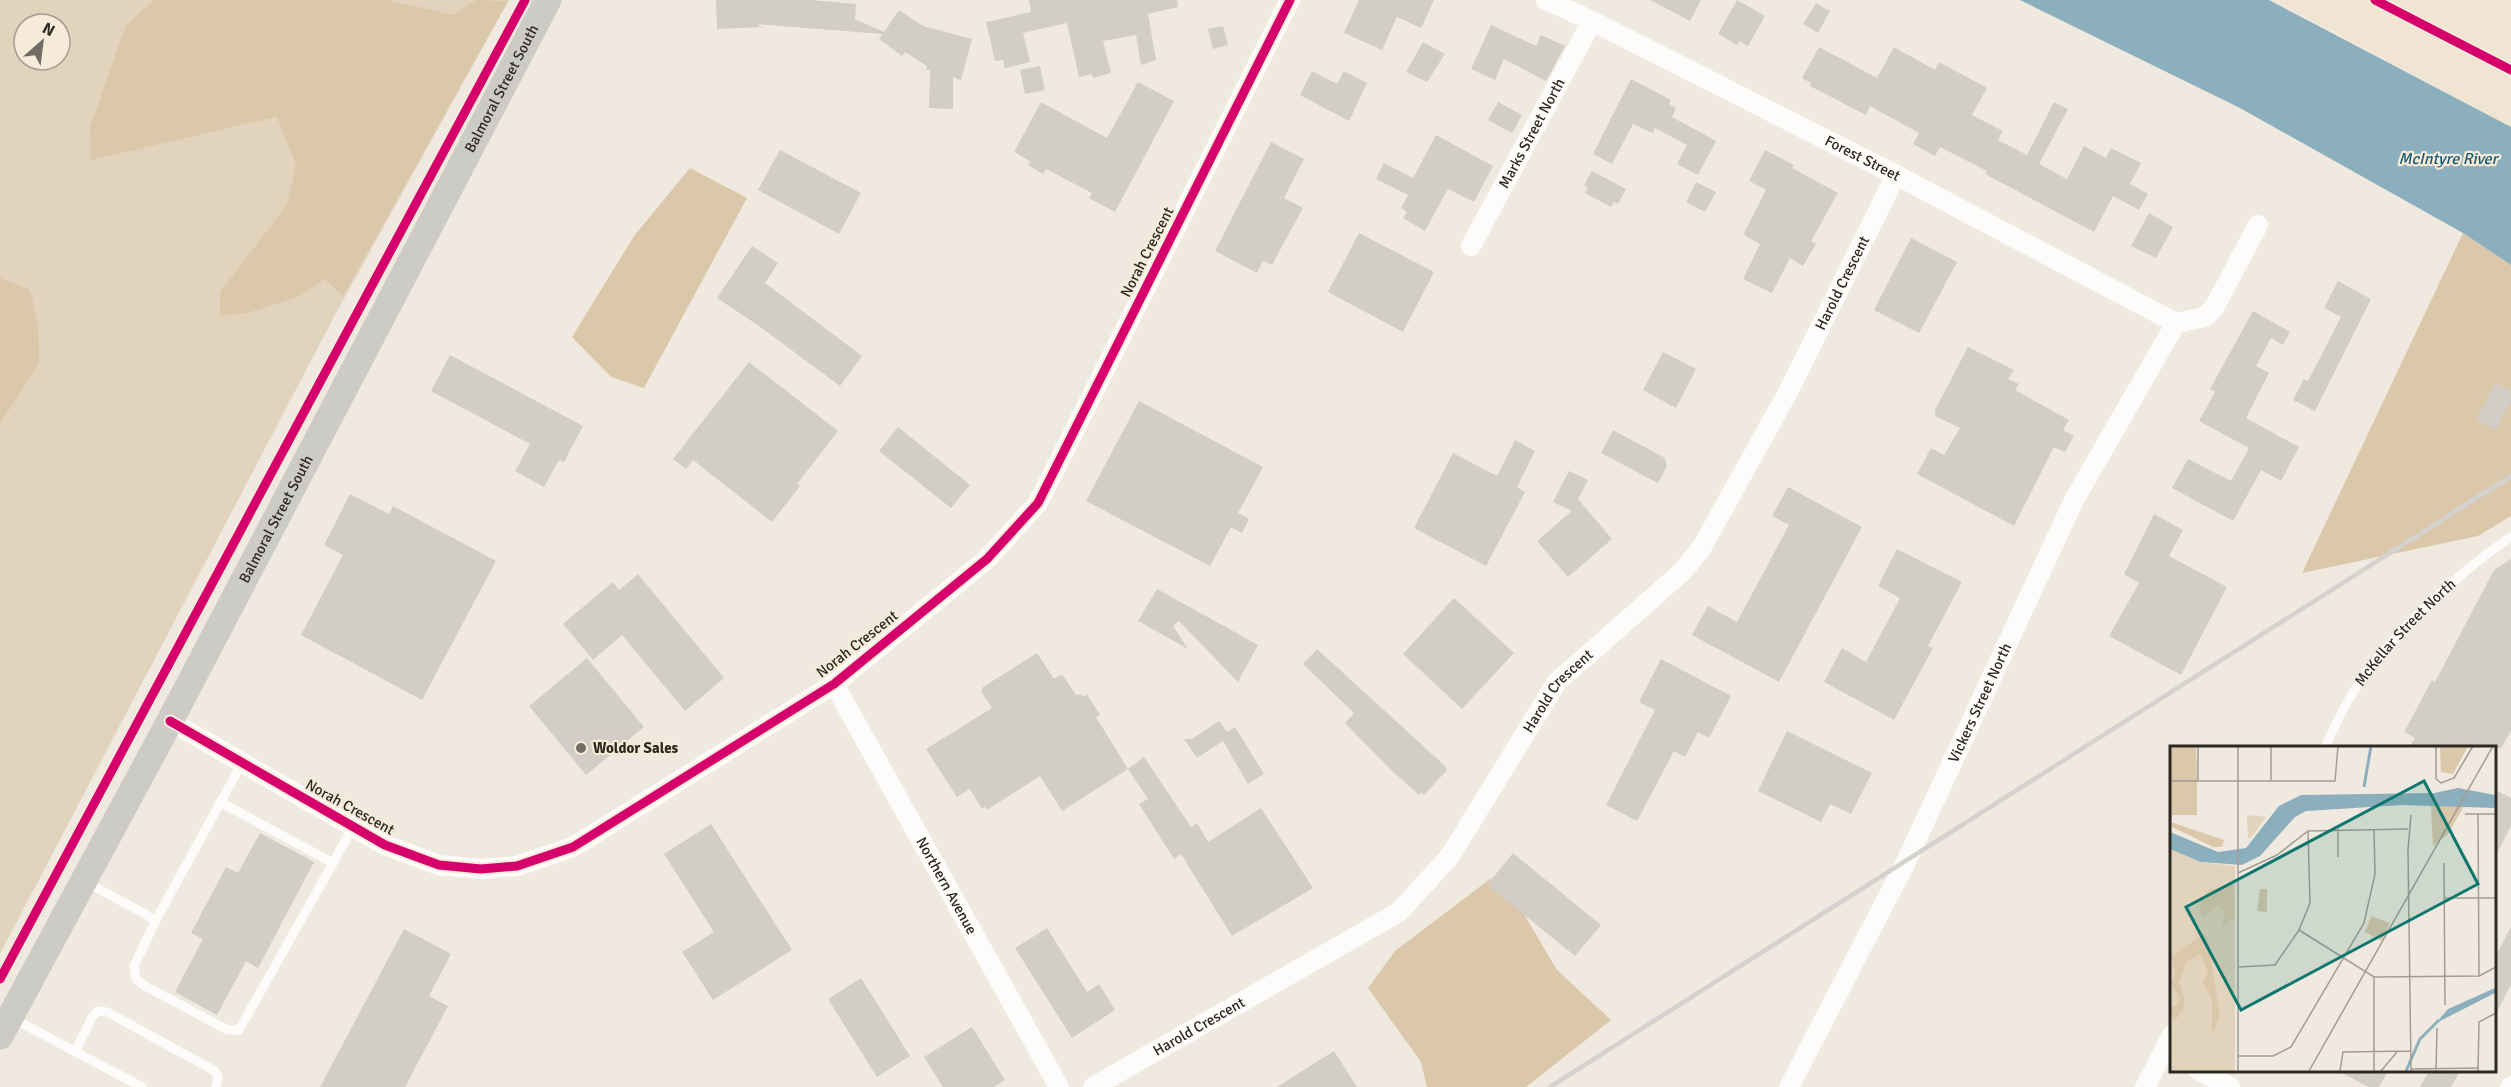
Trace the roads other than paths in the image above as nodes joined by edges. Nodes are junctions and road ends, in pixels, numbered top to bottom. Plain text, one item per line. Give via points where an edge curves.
1 (548, 0) edge
2 (1290, 0) edge
3 (1546, 0) edge
4 (1592, 21) junction
5 (1896, 175) junction
6 (2258, 225) dead end
7 (1471, 246) dead end
8 (2176, 323) junction
9 (2511, 537) edge
10 (834, 684) junction
11 (170, 721) junction
12 (2326, 746) edge
13 (242, 763) junction
14 (220, 802) junction
15 (353, 827) junction
16 (333, 863) junction
17 (84, 881) junction
18 (156, 920) junction
19 (5, 1026) edge
20 (75, 1051) junction
21 (2167, 1055) edge
22 (2200, 1072) edge
23 (142, 1087) edge
24 (216, 1087) edge
25 (1059, 1087) edge
26 (1093, 1087) edge
27 (1789, 1087) edge
28 (2145, 1087) edge
29 (2230, 1087) edge

1 - 11 main road, Balmoral Street South
2 - 10 street, Norah Crescent via 1038,503 987,559
3 - 4 street, Forest Street
4 - 5 street, Forest Street
4 - 7 street, Marks Street North
5 - 8 street, Forest Street
5 - 26 street, Harold Crescent via 1788,392 1702,547 1683,571 1557,682 1450,856 1399,912
6 - 8 street via 2210,313
8 - 27 street, Vickers Street North via 2074,500 1906,861
9 - 12 lane, McKellar Street North via 2433,602 2376,660 2343,710
10 - 15 street, Norah Crescent via 573,847 517,866 481,869 439,865 384,845
10 - 25 street, Northern Avenue
11 - 13 street, Norah Crescent
11 - 17 main road, Balmoral Street South
13 - 14 lane
13 - 15 street, Norah Crescent
14 - 16 lane
14 - 18 lane
15 - 16 lane
16 - 18 lane via 239,1030 228,1030 136,979 134,966
17 - 18 lane
17 - 19 main road, Balmoral Street South
19 - 20 lane
20 - 23 lane
20 - 24 lane via 93,1016 98,1011 107,1012 215,1071
21 - 28 street
22 - 29 street

